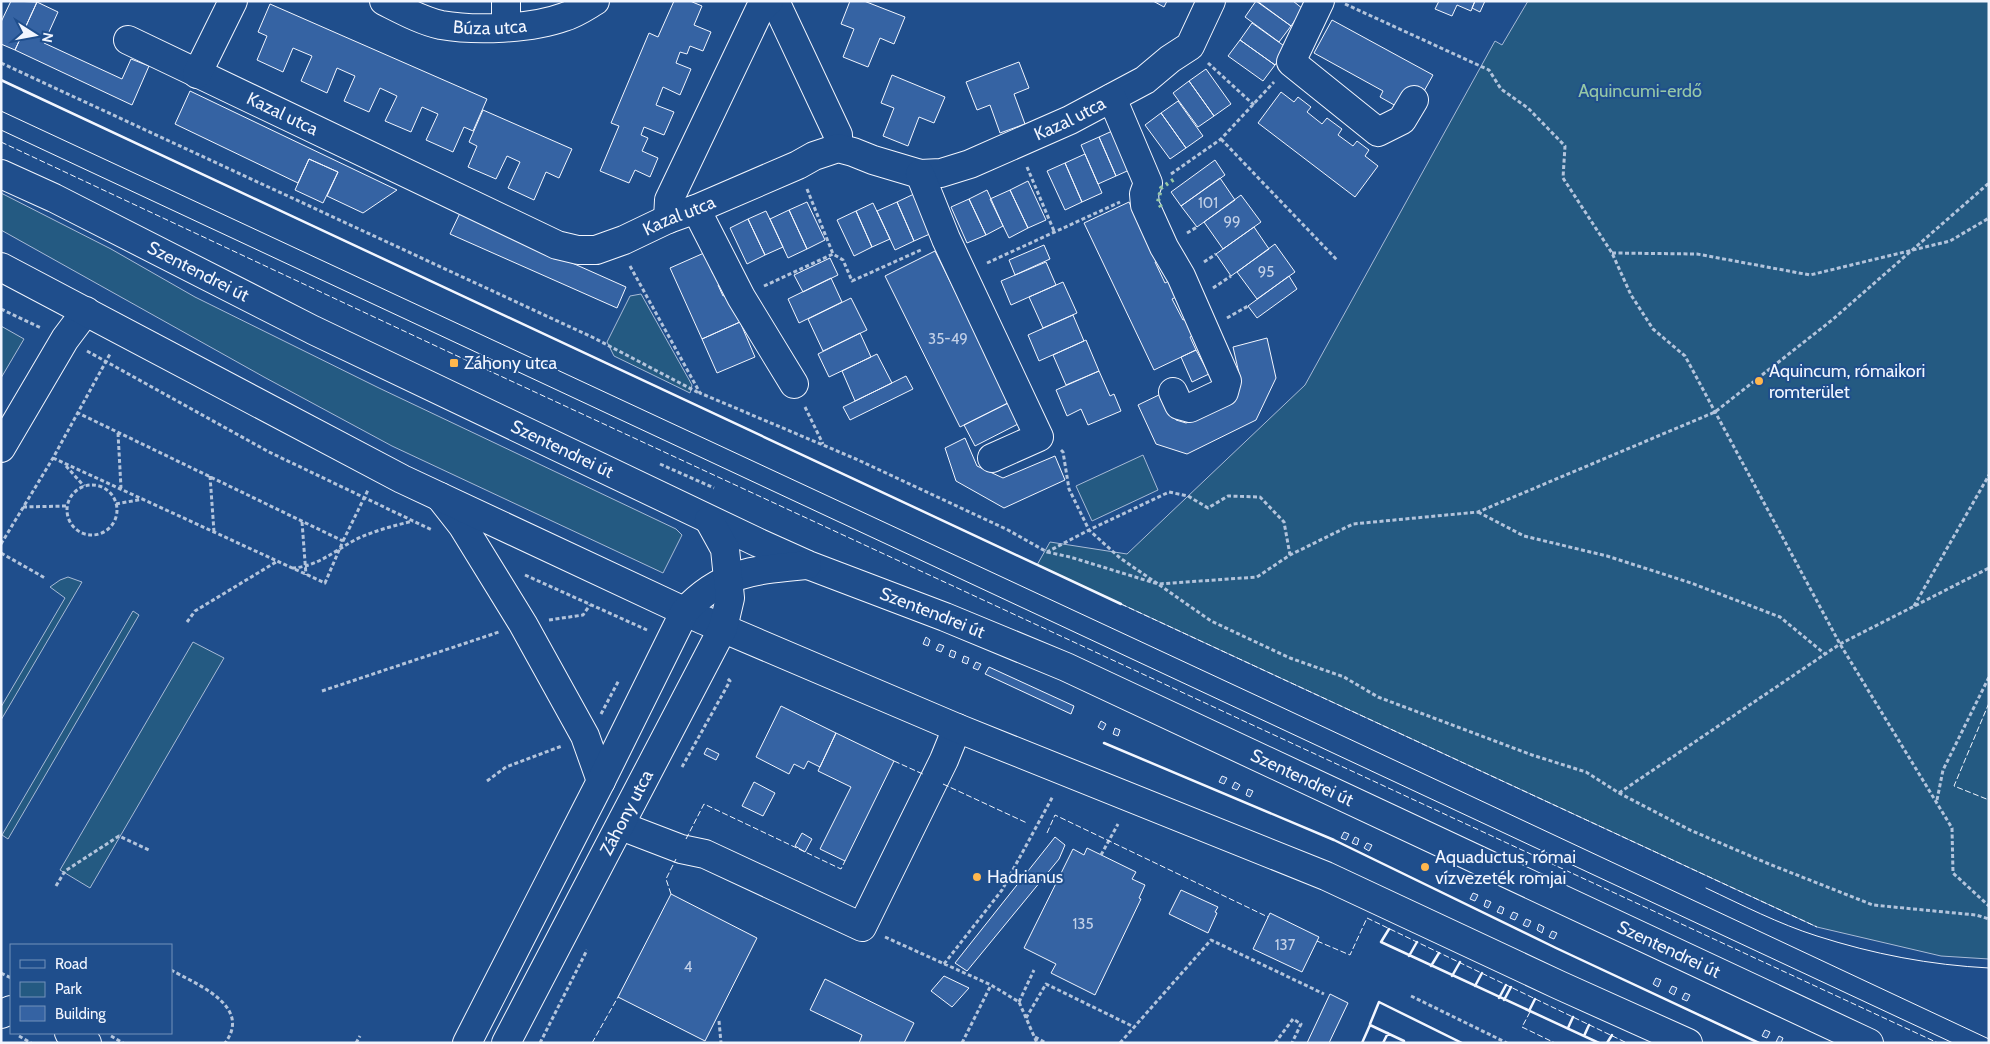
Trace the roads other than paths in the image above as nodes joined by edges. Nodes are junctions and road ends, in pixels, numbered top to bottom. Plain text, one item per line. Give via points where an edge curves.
1 (234, 1) edge
2 (384, 1) edge
3 (595, 1) edge
4 (768, 1) edge
5 (775, 1) edge
6 (1211, 1) edge
7 (1320, 1) edge
8 (506, 14) edge
9 (128, 40) dead end
10 (197, 74) junction
11 (1112, 98) junction
12 (1414, 100) dead end
13 (838, 148) junction
14 (1, 174) edge
15 (920, 174) junction
16 (696, 209) junction
17 (668, 219) junction
18 (1, 267) edge
19 (86, 311) junction
20 (794, 384) road end
21 (1173, 392) dead end
22 (1, 448) edge
23 (992, 458) dead end
24 (440, 497) junction
25 (709, 520) junction
26 (808, 565) junction
27 (728, 579) junction
28 (685, 611) junction
29 (723, 628) junction
30 (957, 728) junction
31 (601, 781) junction
32 (621, 826) junction
33 (71, 1034) edge
34 (87, 1043) edge
35 (467, 1043) edge
36 (506, 1043) edge
37 (1688, 1043) edge
38 (1869, 1043) edge

1 - 10 main road
2 - 8 main road, Búza utca via 440,24
3 - 8 main road, Búza utca via 565,17 536,25
4 - 17 main road via 760,9 669,200
5 - 13 main road via 838,135
6 - 11 main road, Kazal utca via 1190,46 1145,80
7 - 12 main road via 1291,62 1378,132 1402,120
9 - 10 main road, Kazal utca
10 - 17 main road, Kazal utca via 558,245 596,250
11 - 15 main road, Kazal utca via 970,164 940,173
11 - 21 main road via 1146,189 1144,205 1181,276 1227,381 1224,392 1190,408 1179,405
13 - 15 main road, Kazal utca
13 - 16 main road, Kazal utca
14 - 25 main road, Szentendrei út via 313,330
15 - 23 main road via 946,239 1039,437
16 - 17 main road, Kazal utca
16 - 20 main road via 741,297
18 - 19 main road
19 - 22 main road via 64,339
19 - 24 main road
24 - 28 main road
24 - 31 main road via 462,525 523,624 592,750
25 - 26 main road, Szentendrei út
25 - 27 main road, Záhony utca via 726,549
26 - 27 main road, Záhony utca via 750,572
26 - 38 main road, Szentendrei út via 1066,667
27 - 28 main road, Záhony utca via 699,596
27 - 29 main road, Záhony utca via 730,598
28 - 29 main road
28 - 31 main road, Záhony utca
29 - 30 main road
29 - 32 main road, Záhony utca
30 - 32 main road via 862,927 705,854 681,850
30 - 37 main road via 1326,876
31 - 35 main road, Záhony utca
32 - 36 main road, Záhony utca
33 - 34 main road

